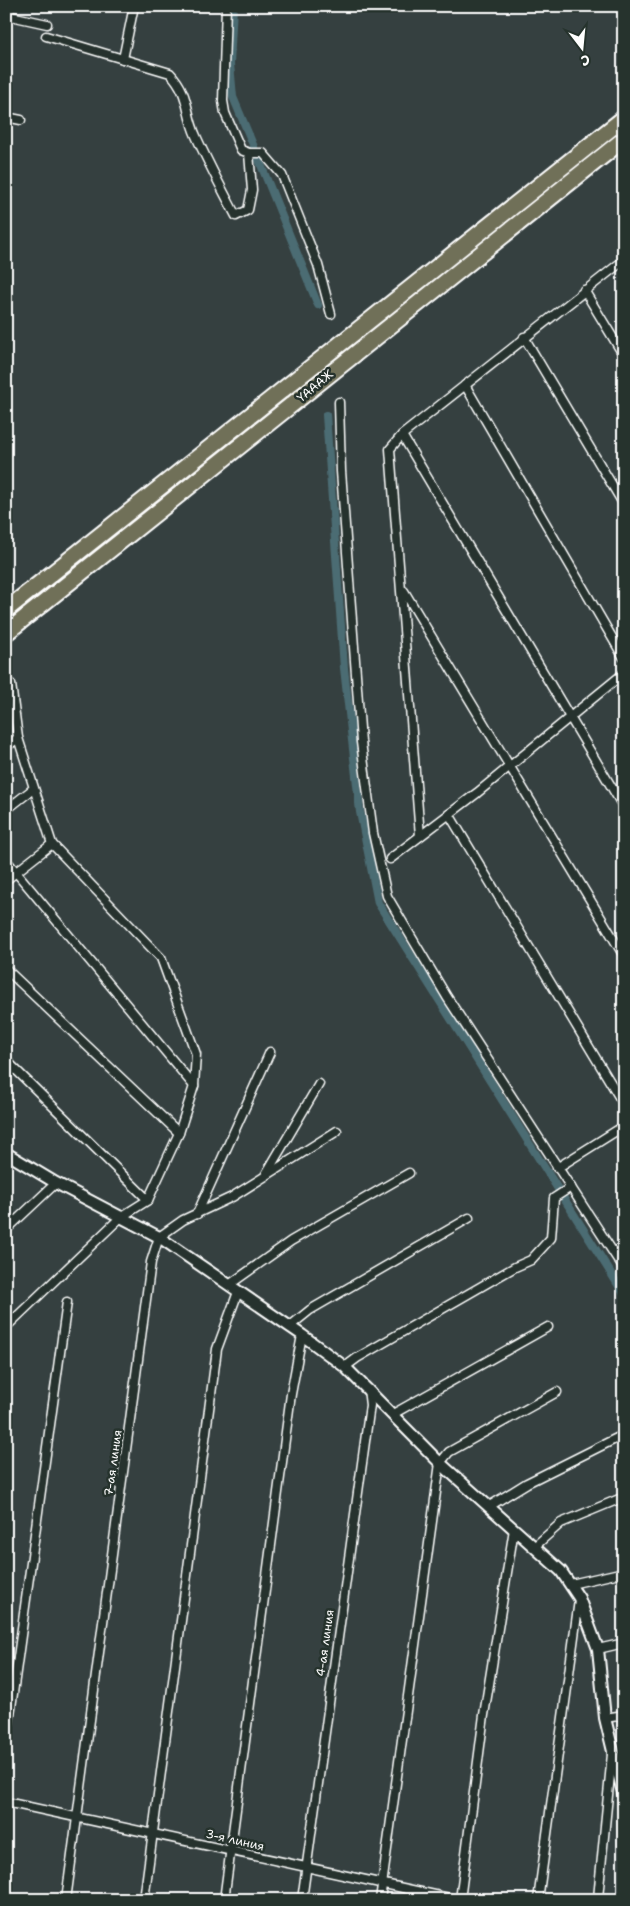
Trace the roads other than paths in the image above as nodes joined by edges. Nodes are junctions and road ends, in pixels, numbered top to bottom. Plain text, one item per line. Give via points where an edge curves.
1 (134, 6) edge
2 (226, 6) edge
3 (6, 15) edge
4 (47, 24) dead end
5 (46, 36) dead end
6 (123, 58) junction
7 (6, 117) edge
8 (624, 118) edge
9 (21, 120) dead end
10 (624, 139) edge
11 (249, 153) junction
12 (624, 260) edge
13 (584, 290) junction
14 (332, 314) dead end
15 (524, 337) junction
16 (624, 356) edge
17 (465, 385) junction
18 (338, 402) dead end
19 (402, 435) junction
20 (624, 505) edge
21 (403, 589) junction
22 (6, 610) edge
23 (6, 633) edge
24 (624, 658) edge
25 (624, 673) edge
26 (11, 684) dead end
27 (569, 716) junction
28 (18, 738) junction
29 (6, 747) edge
30 (509, 766) junction
31 (33, 789) junction
32 (624, 808) edge
33 (6, 810) edge
34 (449, 814) junction
35 (420, 836) junction
36 (52, 844) junction
37 (390, 859) dead end
38 (6, 860) edge
39 (17, 872) junction
40 (6, 880) edge
41 (624, 956) edge
42 (6, 969) edge
43 (270, 1052) dead end
44 (6, 1060) edge
45 (319, 1084) dead end
46 (194, 1086) junction
47 (623, 1100) edge
48 (624, 1126) edge
49 (337, 1131) dead end
50 (180, 1133) junction
51 (6, 1153) edge
52 (557, 1168) junction
53 (409, 1173) dead end
54 (265, 1176) junction
55 (56, 1182) junction
56 (568, 1189) junction
57 (148, 1200) junction
58 (196, 1214) junction
59 (120, 1217) junction
60 (469, 1218) dead end
61 (6, 1230) edge
62 (158, 1237) junction
63 (624, 1269) edge
64 (229, 1285) junction
65 (238, 1292) junction
66 (68, 1302) dead end
67 (6, 1327) edge
68 (289, 1327) junction
69 (548, 1327) dead end
70 (302, 1335) junction
71 (345, 1368) junction
72 (368, 1389) junction
73 (558, 1392) dead end
74 (394, 1414) junction
75 (619, 1437) dead end
76 (440, 1463) junction
77 (624, 1497) edge
78 (488, 1507) junction
79 (514, 1529) junction
80 (534, 1547) junction
81 (624, 1572) edge
82 (571, 1584) junction
83 (579, 1598) junction
84 (624, 1643) edge
85 (598, 1649) junction
86 (624, 1715) edge
87 (605, 1718) junction
88 (6, 1744) edge
89 (612, 1749) junction
90 (623, 1791) edge
91 (6, 1802) edge
92 (77, 1817) junction
93 (152, 1832) junction
94 (230, 1850) junction
95 (305, 1867) junction
96 (382, 1883) junction
97 (598, 1899) edge
98 (66, 1900) edge
99 (144, 1900) edge
100 (224, 1900) edge
101 (302, 1900) edge
102 (380, 1900) edge
103 (459, 1900) edge
104 (538, 1900) edge
105 (623, 1900) edge

1 - 6 street
2 - 11 street via 223,101 241,150
3 - 4 street
5 - 6 street
6 - 11 street via 170,73 178,81 186,96 195,134 236,216 248,210 252,190
7 - 9 street
8 - 22 highway, ҮАААЖ
10 - 23 highway, ҮАААЖ
11 - 14 street via 263,153 282,175 318,265
12 - 13 street
13 - 15 street
13 - 16 street
15 - 17 street
15 - 20 street
17 - 19 street
17 - 24 street
18 - 52 street via 361,742 373,834 385,888 446,997
19 - 21 street via 390,449 390,458
19 - 27 street
21 - 30 street
21 - 35 street
25 - 27 street
26 - 28 street
27 - 30 street
27 - 32 street
28 - 29 street
28 - 31 street
30 - 34 street
30 - 41 street
31 - 33 street
31 - 36 street
34 - 35 street
34 - 47 street
35 - 37 street
36 - 39 street
36 - 46 street via 161,958 196,1054
38 - 39 street
39 - 40 street
39 - 46 street
42 - 50 street
43 - 58 street
44 - 57 street
45 - 54 street
46 - 50 street
48 - 52 street
49 - 54 street
50 - 57 street
51 - 55 street
52 - 56 street
53 - 64 street via 291,1241
54 - 58 street
55 - 59 street
55 - 61 street
56 - 63 street
56 - 71 street via 554,1198 551,1238 532,1260
57 - 59 street
58 - 62 street
59 - 62 street
59 - 67 street
60 - 68 street via 310,1310
62 - 64 street
62 - 92 street, 7-ая линия via 151,1262
64 - 65 street
65 - 68 street
65 - 93 street via 217,1349
66 - 88 street
68 - 70 street
69 - 74 street
70 - 71 street
70 - 94 street via 289,1404
71 - 72 street
72 - 74 street
72 - 95 street, 4-ая линия via 370,1405
73 - 76 street via 449,1452
74 - 76 street
75 - 78 street via 527,1483
76 - 78 street
76 - 96 street
77 - 80 street via 561,1523
78 - 79 street
79 - 80 street
79 - 103 street
80 - 82 street
81 - 82 street
82 - 83 street
83 - 85 street
83 - 104 street
84 - 85 street
85 - 87 street
86 - 87 street
87 - 89 street
89 - 90 street
89 - 97 street
91 - 92 street, 3-я линия
92 - 93 street, 3-я линия
92 - 98 street, 7-ая линия
93 - 94 street, 3-я линия
93 - 99 street
94 - 95 street, 3-я линия
94 - 100 street
95 - 96 street, 3-я линия
95 - 101 street, 4-ая линия
96 - 102 street
96 - 103 street, 3-я линия
97 - 105 street

